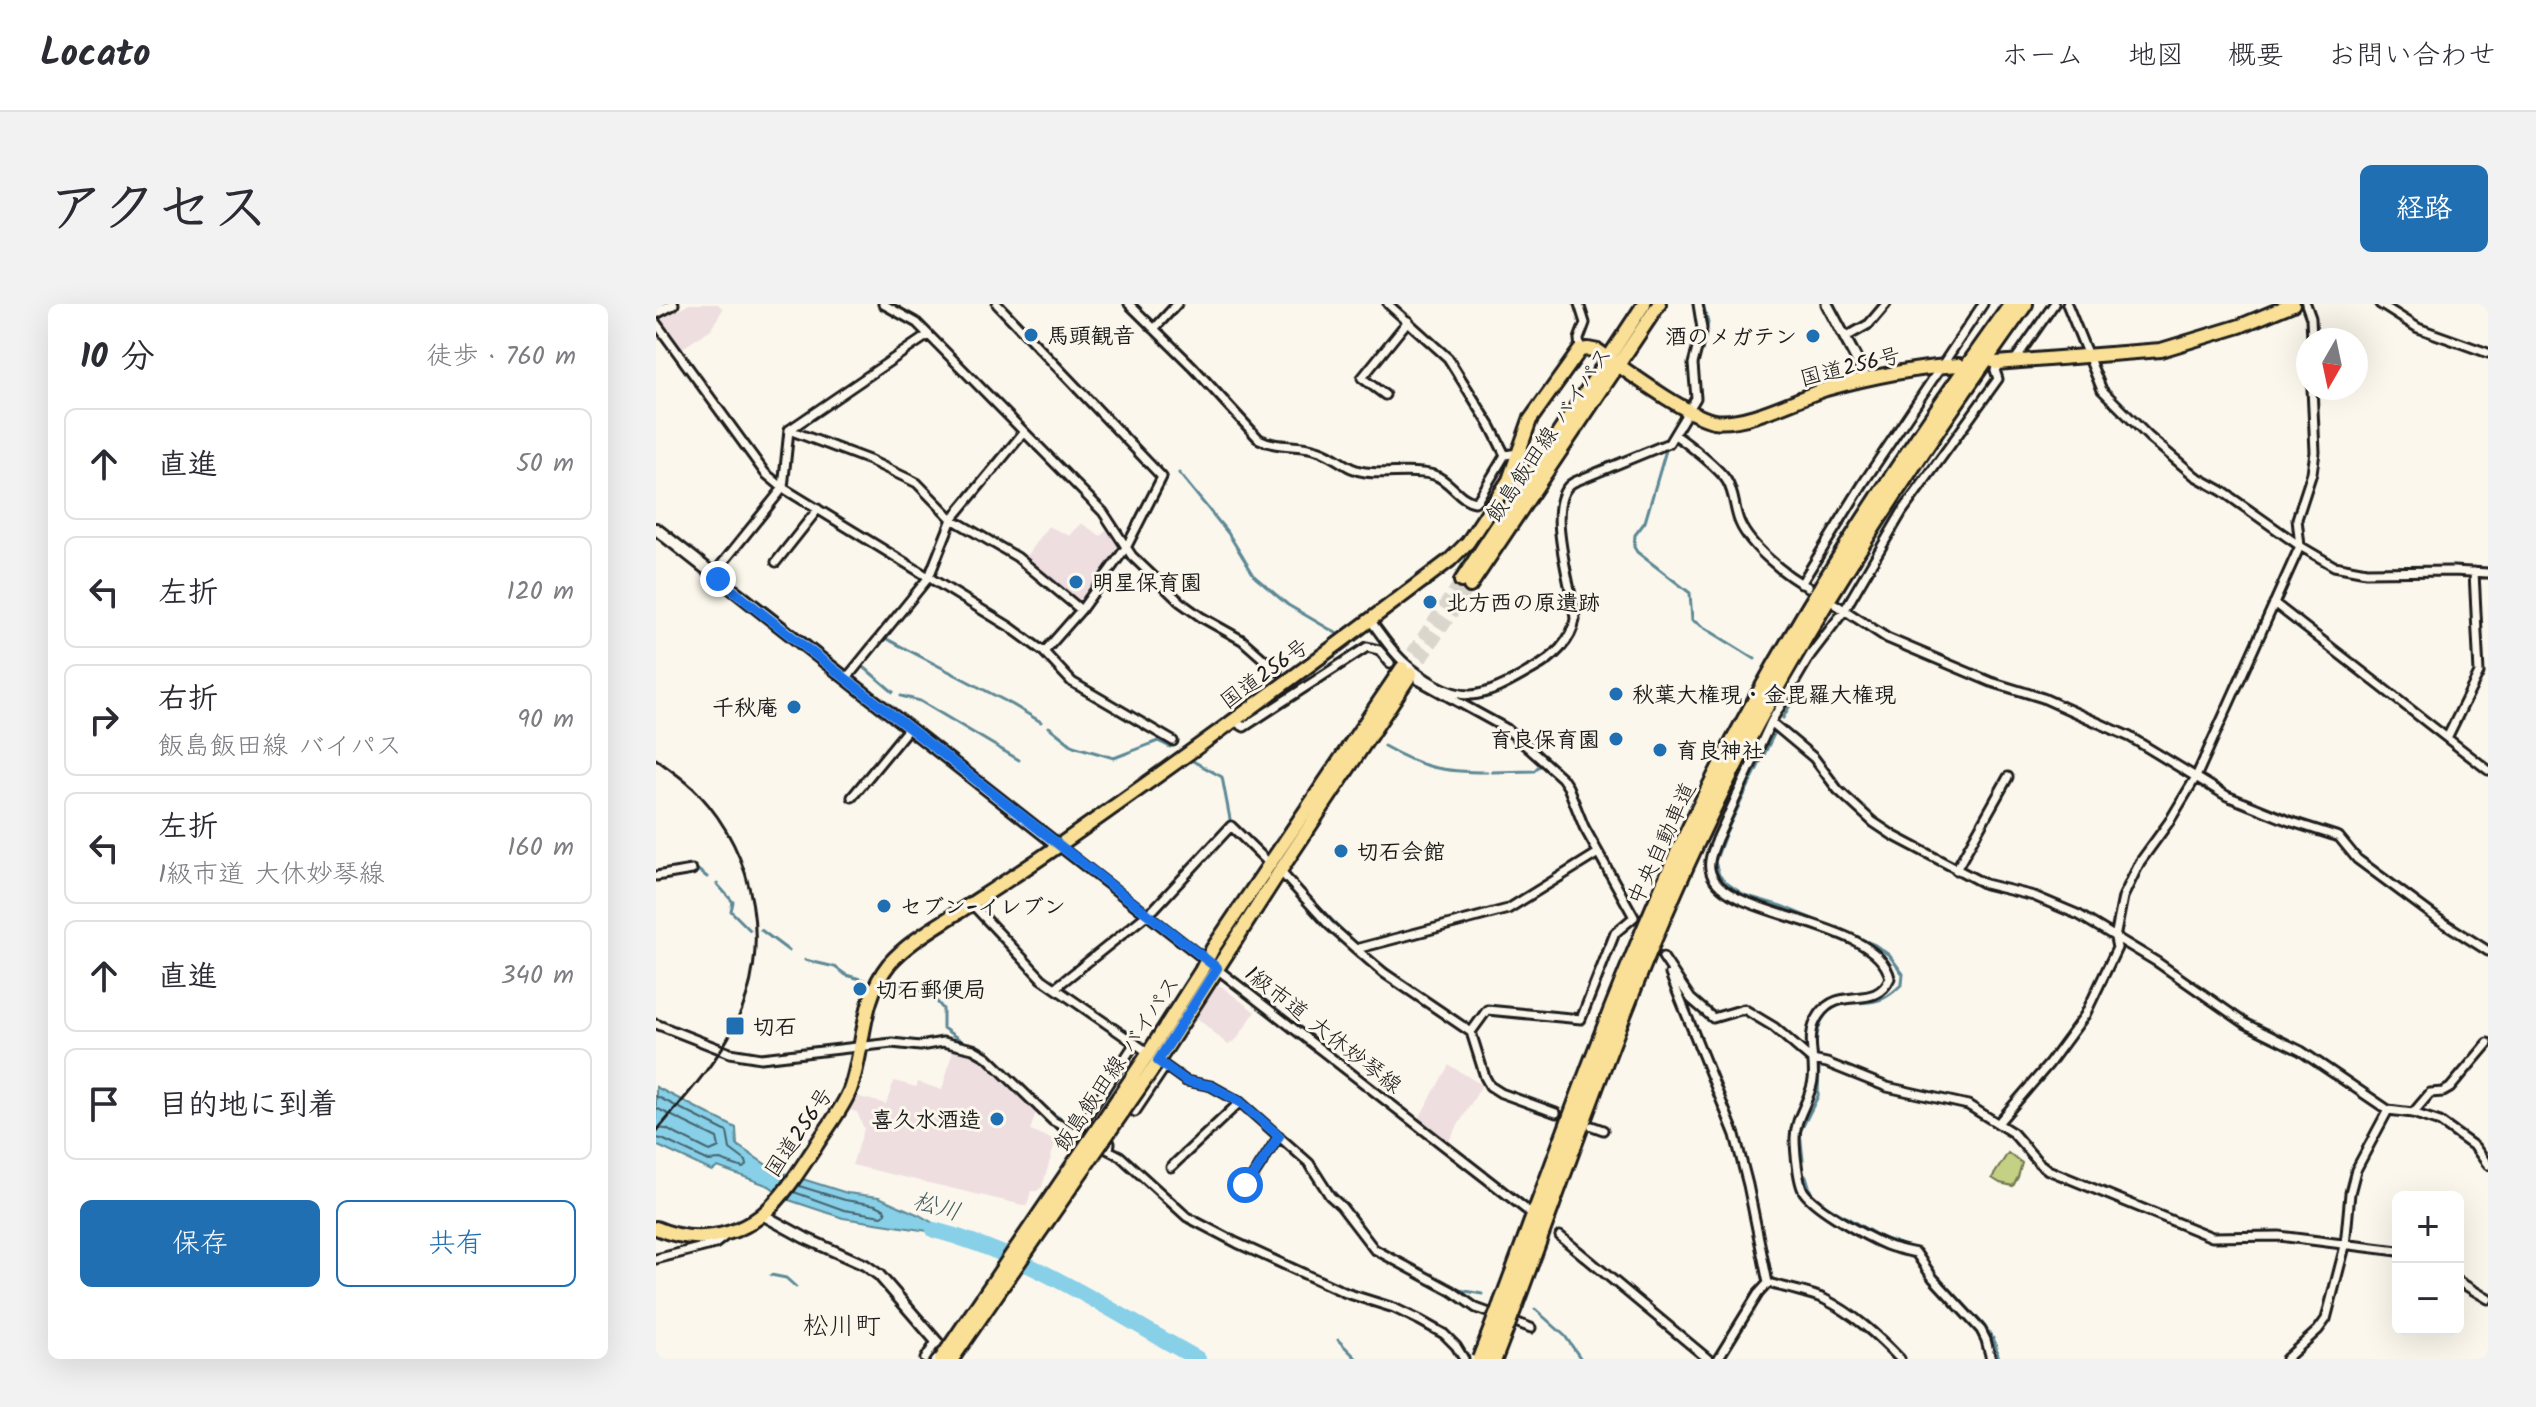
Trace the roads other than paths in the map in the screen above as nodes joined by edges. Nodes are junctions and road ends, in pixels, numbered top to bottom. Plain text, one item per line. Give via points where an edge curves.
1 (673, 304) edge
2 (883, 304) edge
3 (997, 304) edge
4 (1129, 304) edge
5 (1177, 304) edge
6 (1388, 304) edge
7 (1579, 304) edge
8 (1644, 304) edge
9 (1659, 304) edge
10 (1698, 304) edge
11 (1827, 304) edge
12 (1886, 304) edge
13 (1983, 304) edge
14 (2012, 304) edge
15 (2025, 304) edge
16 (2054, 304) edge
17 (2067, 304) edge
18 (2293, 304) edge
19 (2306, 304) edge
20 (2380, 304) edge
21 (656, 313) edge
22 (1408, 321) junction
23 (656, 323) edge
24 (2311, 328) edge
25 (1154, 329) junction
26 (928, 335) junction
27 (1846, 337) junction
28 (1580, 350) junction
29 (2488, 353) edge
30 (2088, 357) junction
31 (1613, 362) junction
32 (2003, 362) junction
33 (1959, 365) dead end
34 (1941, 366) junction
35 (1867, 379) junction
36 (1385, 395) dead end
37 (2313, 400) edge
38 (1689, 411) junction
39 (789, 430) junction
40 (1024, 432) junction
41 (1675, 435) junction
42 (1520, 452) junction
43 (1505, 455) junction
44 (783, 488) junction
45 (818, 509) junction
46 (952, 519) junction
47 (656, 529) edge
48 (1127, 546) junction
49 (2300, 546) junction
50 (776, 562) dead end
51 (2474, 572) junction
52 (2488, 573) edge
53 (713, 575) junction
54 (929, 577) junction
55 (1466, 584) tunnel mouth
56 (2274, 603) junction
57 (1835, 604) dead end
58 (1081, 610) junction
59 (1844, 611) junction
60 (1370, 620) junction
61 (1044, 652) junction
62 (1277, 671) dead end
63 (1406, 671) junction
64 (846, 679) junction
65 (1232, 720) junction
66 (1771, 722) junction
67 (908, 729) junction
68 (2447, 738) junction
69 (1173, 741) dead end
70 (2488, 770) edge
71 (2008, 777) dead end
72 (2196, 777) junction
73 (852, 797) dead end
74 (1059, 846) junction
75 (1598, 853) junction
76 (1275, 868) junction
77 (692, 870) dead end
78 (1956, 870) junction
79 (656, 876) edge
80 (972, 904) junction
81 (1148, 914) junction
82 (2115, 938) junction
83 (1356, 949) junction
84 (2488, 951) edge
85 (1211, 964) junction
86 (1055, 988) junction
87 (656, 1024) edge
88 (1471, 1032) junction
89 (1135, 1043) junction
90 (2488, 1043) edge
91 (860, 1046) junction
92 (1155, 1060) junction
93 (1812, 1060) junction
94 (1240, 1102) junction
95 (2388, 1110) junction
96 (1135, 1112) dead end
97 (1556, 1113) dead end
98 (2413, 1113) junction
99 (1999, 1122) junction
100 (1592, 1126) dead end
101 (1603, 1130) dead end
102 (1279, 1136) junction
103 (1109, 1150) junction
104 (2488, 1165) edge
105 (1171, 1167) dead end
106 (1245, 1185) dead end
107 (767, 1211) junction
108 (1528, 1211) dead end
109 (656, 1228) edge
110 (726, 1236) junction
111 (1560, 1236) dead end
112 (2345, 1246) junction
113 (2392, 1250) edge
114 (656, 1259) edge
115 (1768, 1283) junction
116 (2464, 1285) edge
117 (2488, 1299) edge
118 (1508, 1304) junction
119 (1531, 1328) dead end
120 (936, 1342) junction
121 (925, 1359) edge
122 (941, 1359) edge
123 (952, 1359) edge
124 (1464, 1359) edge
125 (1480, 1359) edge
126 (1494, 1359) edge
127 (1708, 1359) edge
128 (1718, 1359) edge
129 (1900, 1359) edge
130 (1991, 1359) edge
131 (2286, 1359) edge

1 - 21 street
2 - 26 street
3 - 48 street via 1162,477
4 - 25 street
5 - 25 street
6 - 22 street
7 - 28 street via 1585,323
8 - 31 main road, 飯島飯田線 バイパス
9 - 31 main road, 飯島飯田線 バイパス
10 - 38 street via 1702,329 1693,364 1696,398
11 - 27 street
12 - 27 street via 1869,324
13 - 34 street
14 - 118 highway, 中央自動車道 via 1901,461 1822,585 1708,792 1613,1007
15 - 118 highway, 中央自動車道 via 1842,577 1745,745 1646,958
16 - 32 street
17 - 30 street
18 - 30 main road via 2188,343
19 - 24 street
20 - 29 street via 2418,328
22 - 36 street via 1362,378
22 - 43 street via 1448,358
23 - 44 street via 765,473
25 - 43 street via 1267,443 1319,450 1350,469 1436,476 1475,502
26 - 39 street
26 - 40 street
27 - 35 street
28 - 31 main road, 国道256号 via 1593,349
28 - 42 main road, 国道256号 via 1530,420
30 - 32 main road
30 - 49 street via 2102,390 2149,437 2195,476
31 - 38 main road, 国道256号
31 - 55 main road, 飯島飯田線 バイパス
32 - 59 street via 1995,370 1998,379 1902,512
33 - 34 main road, 国道256号
34 - 35 main road, 国道256号
34 - 41 street via 1805,586 1746,536 1727,481
35 - 38 main road, 国道256号 via 1735,420 1711,420
37 - 49 street via 2315,452 2297,519
38 - 41 street
39 - 44 street
39 - 46 street via 917,483
40 - 46 street
40 - 48 street via 1103,512
41 - 60 street via 1669,443 1574,482 1563,492 1559,523 1574,626 1545,663 1509,682 1469,695 1456,693 1406,664
42 - 43 street
42 - 60 main road, 国道256号 via 1509,480 1468,542
44 - 45 street
44 - 53 street
45 - 50 street
45 - 54 street
46 - 54 street
46 - 58 street via 1017,557
47 - 53 main road
48 - 58 street
48 - 62 street via 1180,602 1242,640
49 - 51 street via 2334,566 2366,572
49 - 56 street
51 - 52 street
51 - 68 street via 2479,673
53 - 64 main road
54 - 61 street
54 - 64 street
56 - 68 street
56 - 72 street
57 - 59 street
58 - 61 street
59 - 66 street
59 - 72 street via 1900,643 2130,737
60 - 65 main road, 国道256号
61 - 69 street via 1072,682
63 - 65 street via 1367,647 1244,727
63 - 75 street via 1507,729 1562,778
63 - 76 main road, 飯島飯田線 バイパス
64 - 67 main road
65 - 74 main road, 国道256号
66 - 78 street via 1814,758 1838,790 1873,822
66 - 93 street via 1711,856 1715,883 1747,903 1855,941 1885,963 1890,978 1878,994 1839,999 1819,1014 1811,1033
67 - 73 street
67 - 74 main road
68 - 70 street
71 - 78 street
72 - 82 street via 2140,862 2123,897
72 - 84 street via 2227,796 2339,837 2357,859
74 - 80 main road, 国道256号
74 - 81 street, 1級市道 大休妙琴線
75 - 83 street via 1508,909
75 - 88 street via 1634,917 1615,933 1581,1019 1487,1010
76 - 81 street via 1231,826
76 - 83 street
76 - 85 main road, 飯島飯田線 バイパス
77 - 79 street
78 - 82 street via 2055,904
80 - 86 street
80 - 91 main road, 国道256号 via 888,965 870,1000
81 - 85 street, 1級市道 大休妙琴線
81 - 86 street
82 - 95 street
82 - 99 street via 2117,948 2085,1015
83 - 88 street
85 - 92 main road, 飯島飯田線 バイパス
85 - 108 street, 1級市道 大休妙琴線
86 - 89 street
87 - 91 street via 730,1053 761,1058
88 - 97 street via 1490,1086
89 - 92 street
89 - 103 street via 1084,1121 1110,1143
90 - 98 street via 2450,1088 2430,1093
91 - 103 street via 943,1042 973,1049 1053,1121
91 - 107 main road, 国道256号 via 849,1092
92 - 94 street via 1186,1081 1211,1086
92 - 96 street
92 - 122 main road, 飯島飯田線 バイパス, bridge
92 - 123 main road, 飯島飯田線 バイパス, bridge
93 - 99 street via 1887,1087 1956,1101
93 - 115 street via 1744,1009 1713,1018 1691,999 1663,957 1735,1135
93 - 130 street via 1810,1094 1795,1138 1805,1194 1887,1246 1916,1253 1981,1330
94 - 102 street
94 - 105 street
95 - 98 street
95 - 112 street via 2356,1170
98 - 104 street via 2456,1132
99 - 112 street via 2048,1170 2212,1237 2279,1236
100 - 101 street
102 - 106 street
102 - 119 street via 1309,1163 1374,1249 1476,1308
103 - 124 street via 1207,1229 1419,1320 1444,1334
107 - 110 main road, 国道256号
107 - 120 street via 813,1242 879,1275
109 - 110 main road via 697,1237
110 - 114 street via 715,1244
111 - 127 street
112 - 113 street
112 - 131 street via 2326,1319
115 - 128 street
115 - 129 street via 1821,1298 1844,1311
116 - 117 street
118 - 125 highway, 中央自動車道, bridge
118 - 126 highway, 中央自動車道, bridge
120 - 121 street
120 - 123 street

